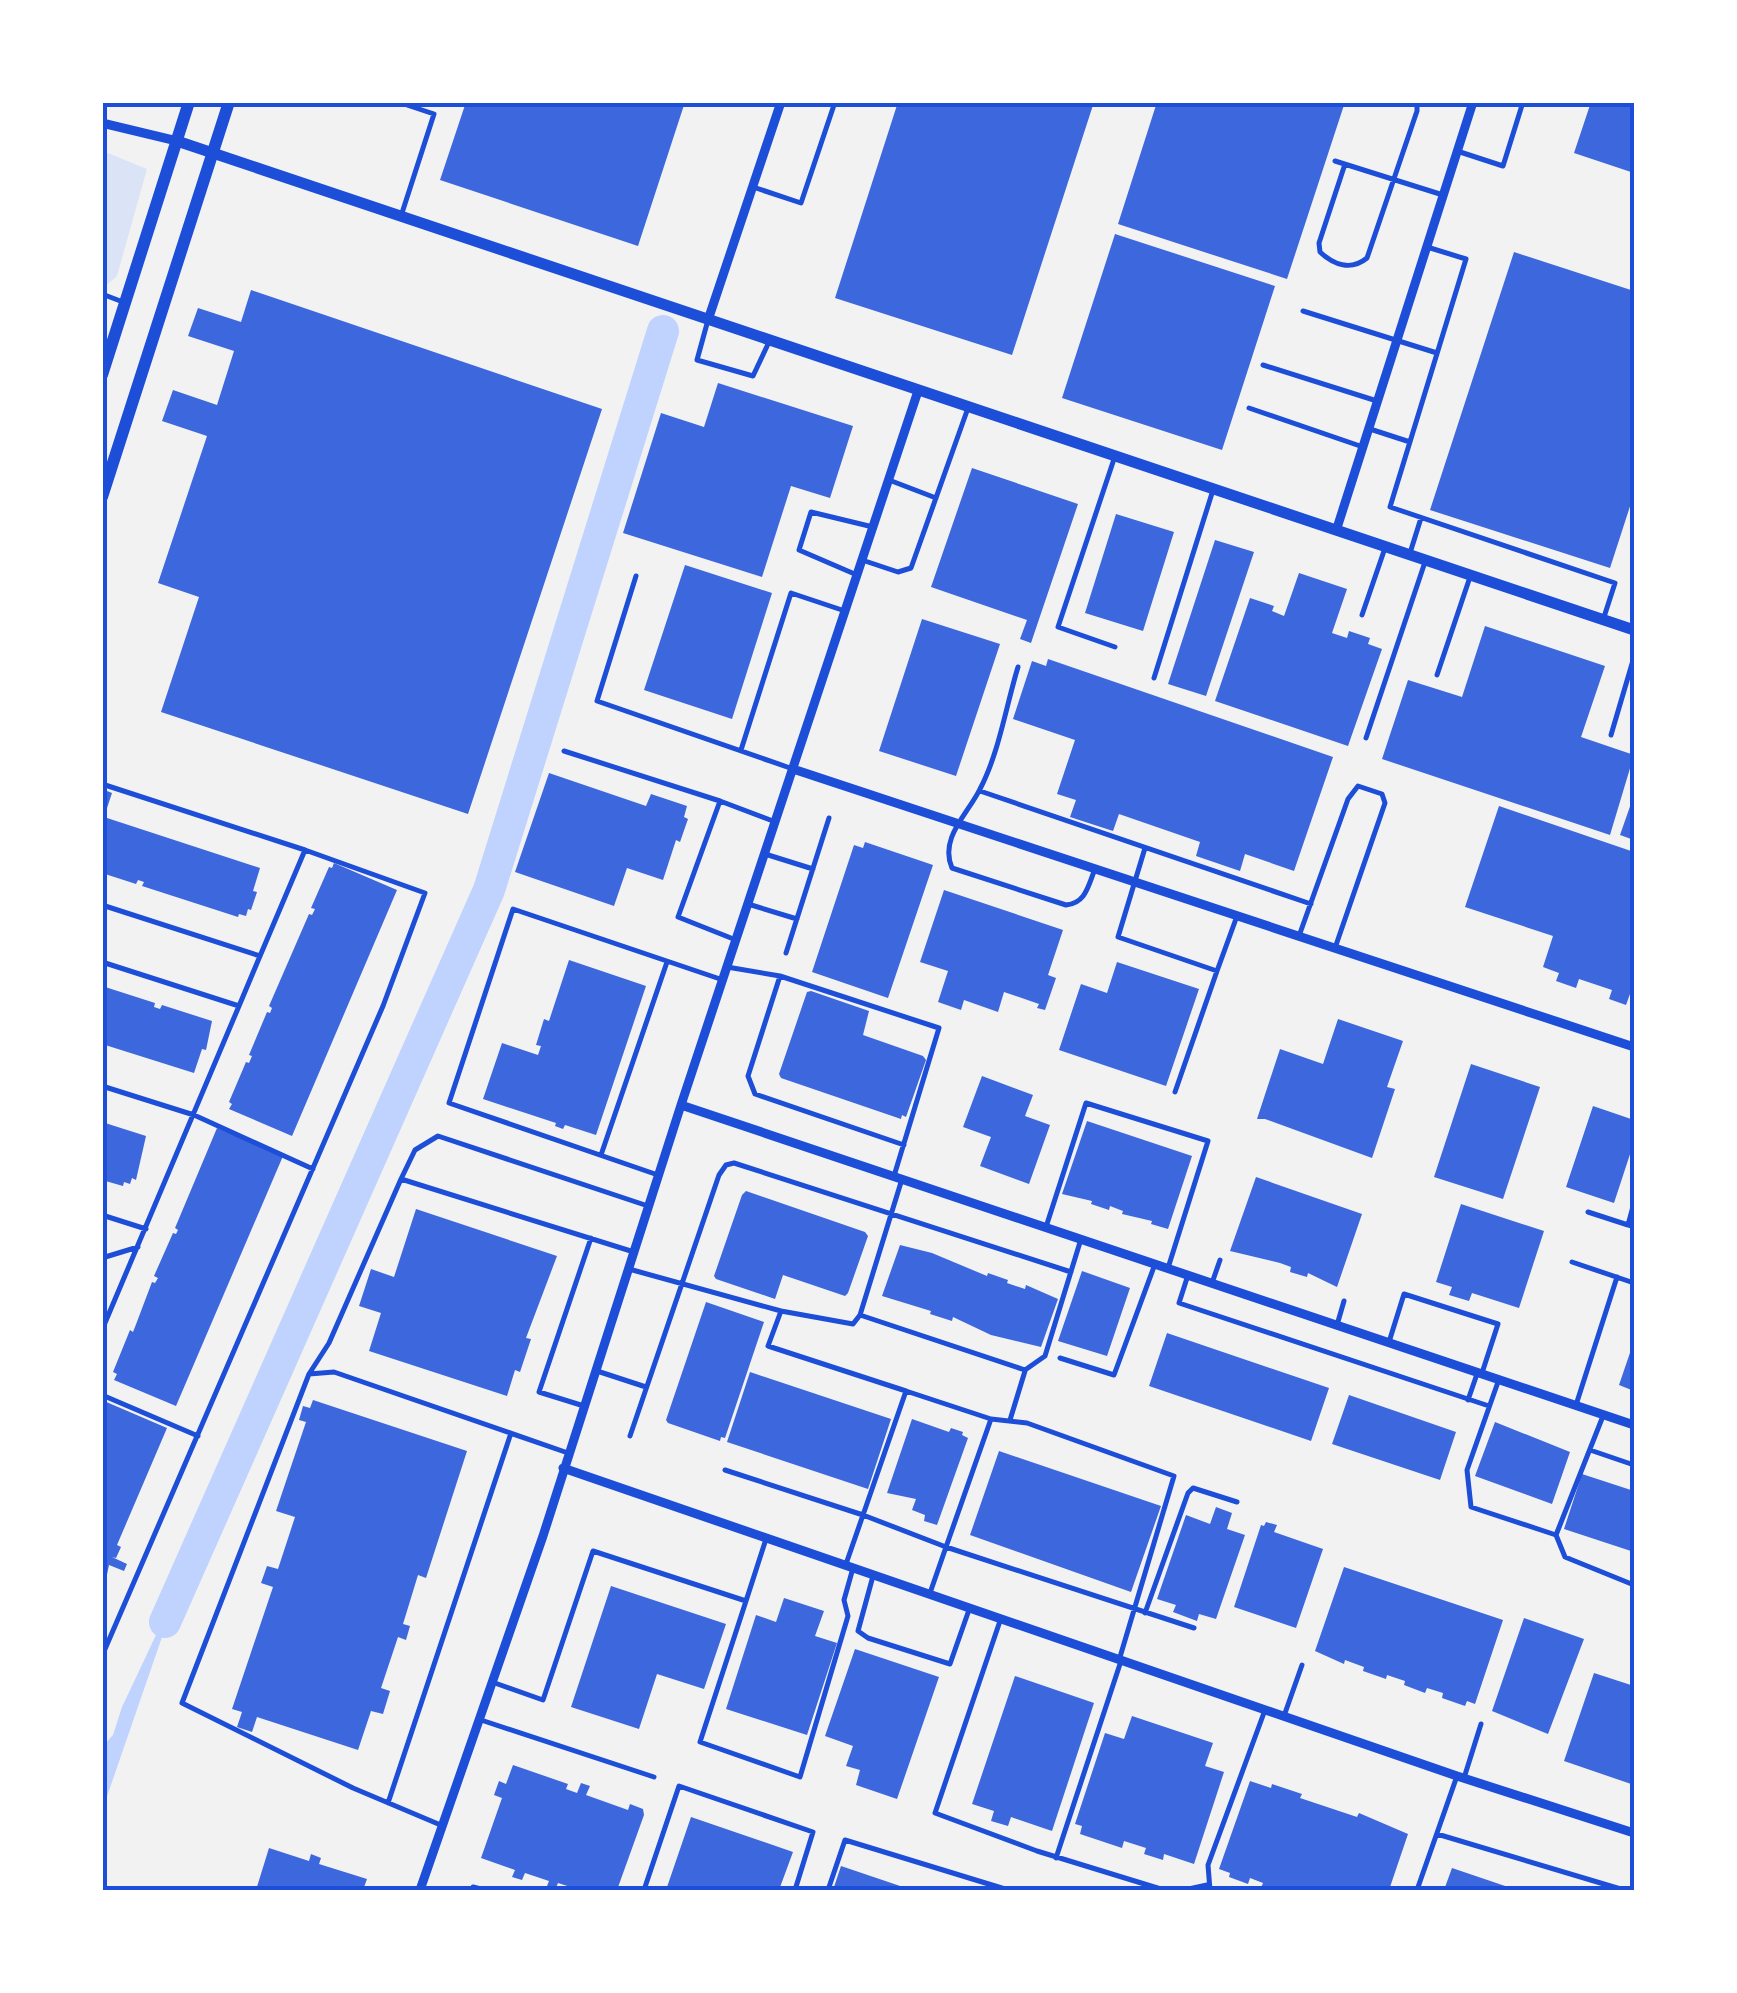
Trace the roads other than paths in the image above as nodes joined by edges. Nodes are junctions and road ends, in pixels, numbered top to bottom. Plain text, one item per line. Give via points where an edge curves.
1 (189, 102) edge
2 (229, 102) edge
3 (398, 102) edge
4 (781, 102) edge
5 (834, 102) edge
6 (1417, 102) edge
7 (1473, 102) edge
8 (1523, 102) edge
9 (102, 123) edge
10 (176, 141) junction
11 (1457, 151) junction
12 (214, 153) junction
13 (1335, 160) dead end
14 (1345, 164) junction
15 (1394, 178) junction
16 (753, 187) junction
17 (1443, 196) junction
18 (401, 216) junction
19 (1427, 246) junction
20 (102, 294) edge
21 (126, 302) junction
22 (1302, 311) dead end
23 (708, 320) junction
24 (1397, 340) junction
25 (769, 341) junction
26 (1437, 353) junction
27 (1264, 365) dead end
28 (102, 375) edge
29 (918, 391) junction
30 (1378, 401) junction
31 (968, 408) junction
32 (1249, 408) dead end
33 (1368, 429) junction
34 (1410, 442) junction
35 (1363, 446) junction
36 (1115, 456) junction
37 (888, 480) junction
38 (1214, 488) junction
39 (102, 498) edge
40 (936, 498) junction
41 (1421, 518) junction
42 (873, 527) junction
43 (1336, 528) junction
44 (1386, 545) junction
45 (1410, 553) junction
46 (1426, 559) junction
47 (862, 560) junction
48 (1471, 574) junction
49 (857, 575) junction
50 (636, 576) dead end
51 (845, 611) junction
52 (1362, 616) dead end
53 (1603, 620) junction
54 (1634, 630) edge
55 (1115, 647) dead end
56 (1634, 656) edge
57 (1018, 667) dead end
58 (1437, 675) dead end
59 (1154, 678) dead end
60 (1611, 736) dead end
61 (1366, 738) dead end
62 (741, 750) junction
63 (564, 752) dead end
64 (793, 770) junction
65 (102, 784) edge
66 (980, 791) junction
67 (720, 801) junction
68 (829, 818) dead end
69 (776, 822) junction
70 (957, 824) junction
71 (1144, 848) junction
72 (305, 850) junction
73 (765, 854) junction
74 (813, 869) junction
75 (1094, 869) junction
76 (1134, 882) junction
77 (748, 904) junction
78 (1311, 904) junction
79 (102, 906) edge
80 (1237, 916) junction
81 (797, 920) junction
82 (1300, 936) junction
83 (736, 940) junction
84 (1335, 948) junction
85 (786, 953) dead end
86 (260, 956) junction
87 (102, 962) edge
88 (667, 962) junction
89 (727, 968) junction
90 (1217, 971) junction
91 (780, 976) junction
92 (722, 980) junction
93 (239, 1006) junction
94 (1634, 1047) edge
95 (102, 1086) edge
96 (1176, 1092) dead end
97 (681, 1105) junction
98 (194, 1115) junction
99 (904, 1145) junction
100 (601, 1155) junction
101 (313, 1169) junction
102 (658, 1175) junction
103 (898, 1177) junction
104 (401, 1178) junction
105 (1634, 1203) edge
106 (648, 1206) junction
107 (1588, 1212) dead end
108 (102, 1214) edge
109 (892, 1214) junction
110 (1631, 1226) edge
111 (1046, 1227) junction
112 (146, 1229) junction
113 (591, 1238) junction
114 (1081, 1239) junction
115 (139, 1246) junction
116 (634, 1252) junction
117 (102, 1258) edge
118 (1220, 1260) dead end
119 (1572, 1262) dead end
120 (1154, 1264) junction
121 (1168, 1268) junction
122 (629, 1269) junction
123 (1071, 1272) junction
124 (1188, 1275) junction
125 (1617, 1277) junction
126 (1634, 1282) edge
127 (1212, 1283) junction
128 (680, 1284) junction
129 (1344, 1301) dead end
130 (781, 1311) junction
131 (860, 1315) junction
132 (1337, 1325) junction
133 (102, 1330) edge
134 (1389, 1342) junction
135 (1060, 1358) dead end
136 (596, 1370) junction
137 (1025, 1370) junction
138 (1480, 1373) junction
139 (309, 1374) junction
140 (1499, 1379) junction
141 (648, 1387) junction
142 (906, 1391) junction
143 (102, 1395) edge
144 (1468, 1400) junction
145 (1576, 1405) junction
146 (584, 1406) junction
147 (1489, 1406) junction
148 (1603, 1414) junction
149 (992, 1418) junction
150 (1010, 1420) junction
151 (1634, 1425) edge
152 (511, 1433) junction
153 (198, 1436) junction
154 (630, 1436) dead end
155 (1590, 1450) junction
156 (568, 1452) junction
157 (1634, 1465) edge
158 (562, 1468) junction
159 (725, 1470) dead end
160 (1237, 1502) dead end
161 (863, 1515) junction
162 (1556, 1536) junction
163 (766, 1539) junction
164 (946, 1547) junction
165 (850, 1565) junction
166 (874, 1574) junction
167 (1634, 1586) edge
168 (930, 1593) junction
169 (746, 1601) junction
170 (970, 1607) junction
171 (1135, 1609) junction
172 (1145, 1612) junction
173 (1002, 1618) junction
174 (1194, 1628) dead end
175 (102, 1656) edge
176 (1120, 1660) junction
177 (1302, 1665) dead end
178 (492, 1682) junction
179 (1265, 1710) junction
180 (1284, 1716) junction
181 (479, 1719) junction
182 (1481, 1724) dead end
183 (654, 1778) dead end
184 (1460, 1778) junction
185 (388, 1803) junction
186 (443, 1826) junction
187 (1634, 1833) edge
188 (1436, 1834) junction
189 (1056, 1858) junction
190 (474, 1887) dead end
191 (1208, 1888) edge
192 (420, 1890) edge
193 (486, 1890) edge
194 (644, 1890) edge
195 (795, 1890) edge
196 (828, 1890) edge
197 (1006, 1890) edge
198 (1164, 1890) edge
199 (1184, 1890) edge
200 (1417, 1890) edge
201 (1624, 1890) edge

1 - 10 main road
2 - 12 main road
3 - 18 lane via 434,114
4 - 16 street
5 - 16 lane via 801,203
6 - 15 lane
7 - 11 street
8 - 11 lane via 1503,166
9 - 10 street
10 - 12 street
10 - 21 main road
11 - 17 street
12 - 18 street
12 - 39 main road
13 - 14 lane
14 - 15 lane
14 - 15 lane via 1319,243 1330,261 1345,266 1367,258
15 - 17 lane
16 - 23 street
17 - 19 street
18 - 23 street
19 - 24 street
19 - 26 lane via 1466,258
20 - 21 lane
21 - 28 main road
22 - 24 lane
23 - 25 street
23 - 25 lane via 698,360 753,376
24 - 26 lane
24 - 30 street
25 - 29 street
26 - 34 lane
27 - 30 lane
29 - 31 street
29 - 37 street
30 - 33 street
31 - 36 street
31 - 40 lane
32 - 35 lane
33 - 34 lane
33 - 35 street
34 - 41 lane via 1390,508
35 - 43 street
36 - 38 street
36 - 55 lane via 1058,627
37 - 40 lane
37 - 42 street
38 - 43 street
38 - 59 lane
40 - 47 lane via 911,568 898,572
41 - 45 lane
41 - 53 lane via 1615,582
42 - 47 street
42 - 49 lane via 811,512 799,550
43 - 44 street
44 - 45 street
44 - 52 lane
45 - 46 street
46 - 48 street
46 - 61 lane
47 - 49 street
48 - 53 street
48 - 58 lane
49 - 51 street
50 - 62 lane via 597,701
51 - 62 lane via 791,594
51 - 64 street
53 - 54 street
56 - 60 lane
57 - 66 lane
62 - 64 lane
63 - 67 lane
64 - 69 street
64 - 70 street
65 - 72 lane
66 - 70 lane
66 - 71 lane
67 - 69 lane
67 - 83 lane via 678,917
68 - 74 lane
69 - 73 street
70 - 75 street
70 - 75 lane via 948,850 952,868 1060,905 1084,898
71 - 76 lane
71 - 78 lane
72 - 86 lane
72 - 101 lane via 425,893
73 - 74 lane
73 - 77 street
74 - 81 lane
75 - 76 street
76 - 80 street
76 - 90 lane via 1118,936
77 - 81 lane
77 - 83 street
78 - 82 lane
78 - 84 lane via 1348,799 1358,786 1382,794 1385,803
79 - 86 lane
80 - 82 street
80 - 90 lane
81 - 85 lane
82 - 84 street
83 - 89 street
84 - 94 street
86 - 93 lane
87 - 93 lane
88 - 92 lane
88 - 100 lane
88 - 100 lane via 513,909 449,1103
89 - 91 lane
89 - 92 street
90 - 96 lane
91 - 99 lane via 748,1076 755,1094
91 - 99 lane via 938,1028
92 - 97 street
93 - 98 lane
95 - 98 lane
97 - 102 street
97 - 103 street
98 - 101 lane
98 - 112 lane
99 - 103 lane
100 - 102 lane
101 - 153 lane
102 - 106 street
103 - 109 lane
103 - 111 street
104 - 106 lane via 415,1150 438,1136
104 - 113 lane
104 - 139 lane
105 - 110 lane
106 - 116 street
107 - 110 lane
108 - 112 lane
109 - 123 lane
109 - 128 lane via 726,1164
109 - 131 lane
111 - 114 street
111 - 121 lane via 1086,1102 1208,1141
112 - 115 lane
113 - 116 lane
113 - 146 lane via 539,1392
114 - 120 street
114 - 123 lane
115 - 117 lane
115 - 133 lane
116 - 122 street
118 - 127 lane
119 - 125 lane
120 - 121 street
120 - 135 lane via 1114,1375
121 - 124 street
122 - 128 lane
122 - 136 street
123 - 137 lane via 1045,1356
124 - 127 street
124 - 144 lane via 1178,1304
125 - 126 lane
125 - 145 lane
127 - 132 street
128 - 130 lane
128 - 141 lane
129 - 132 lane
130 - 131 lane via 853,1324
130 - 142 lane via 768,1346
131 - 137 lane
132 - 134 street
134 - 138 street
134 - 138 lane via 1404,1294 1498,1324
136 - 141 lane
136 - 146 street
137 - 150 lane
138 - 140 street
138 - 144 lane
139 - 152 lane via 334,1372
139 - 185 lane via 182,1703
140 - 145 street
140 - 147 lane
141 - 154 lane
142 - 149 lane
142 - 161 lane
143 - 153 lane
144 - 147 lane
145 - 148 street
146 - 156 street
147 - 162 lane via 1466,1470 1471,1507
148 - 151 street
148 - 155 lane
149 - 150 lane
149 - 164 lane
150 - 171 lane via 1174,1476
152 - 156 lane
152 - 185 lane
153 - 175 lane
155 - 157 lane
155 - 162 lane
156 - 158 street
158 - 163 street
158 - 178 street
159 - 161 lane
160 - 172 lane via 1188,1492
161 - 164 lane
161 - 165 lane
162 - 167 lane via 1564,1557
163 - 165 street
163 - 169 lane
164 - 168 lane
164 - 171 lane
165 - 166 street
165 - 169 lane via 848,1616 800,1778 700,1742
166 - 168 street
166 - 170 lane via 858,1631 868,1638 950,1664
168 - 170 street
169 - 178 lane via 592,1551 543,1700
170 - 173 street
171 - 172 lane
171 - 176 lane
172 - 174 lane
173 - 176 street
173 - 189 lane via 935,1813
176 - 179 street
176 - 189 lane
177 - 180 lane
178 - 181 street
179 - 180 street
179 - 191 lane via 1208,1865
180 - 184 street
181 - 183 lane
181 - 186 street
182 - 184 lane
184 - 187 street
184 - 188 lane
185 - 186 lane
186 - 192 street
188 - 200 lane
188 - 201 lane
189 - 198 lane
190 - 193 lane
191 - 199 lane
194 - 195 lane via 679,1786 813,1832
196 - 197 lane via 845,1840

